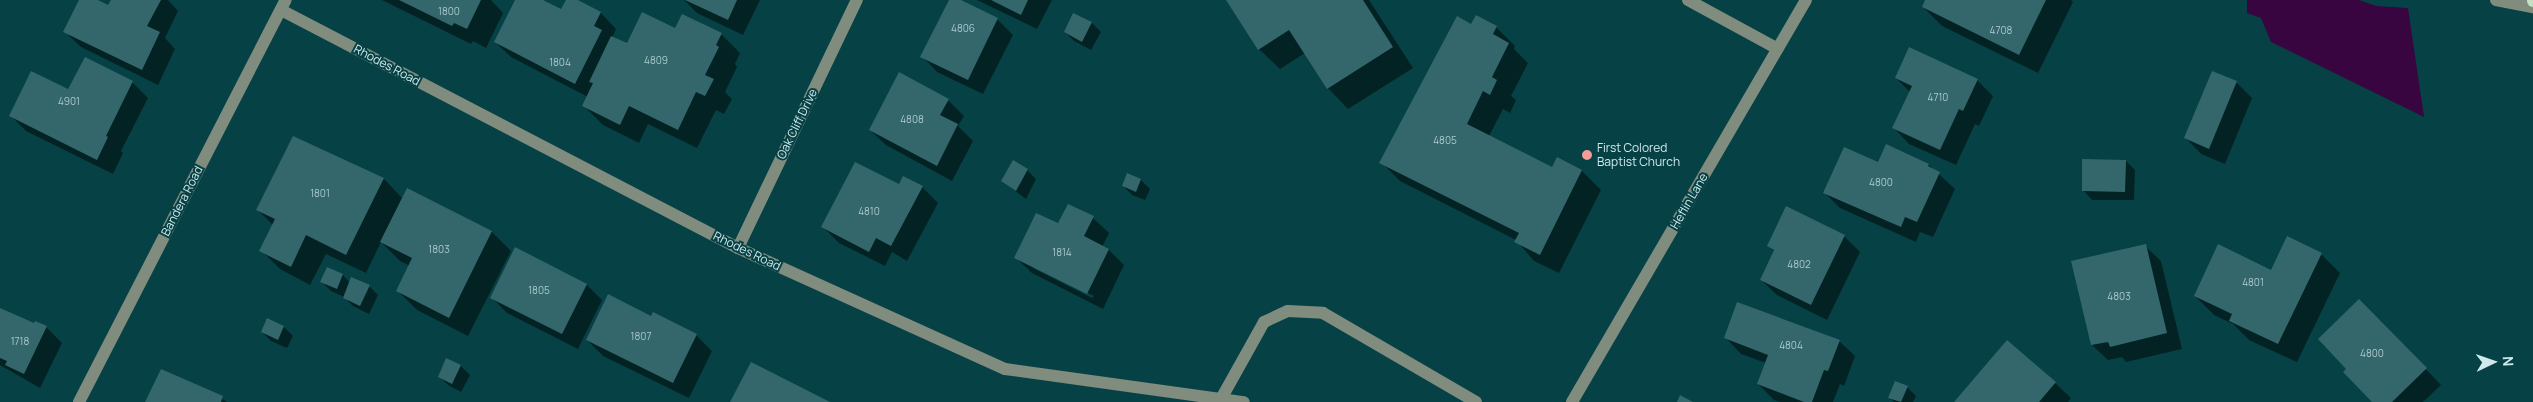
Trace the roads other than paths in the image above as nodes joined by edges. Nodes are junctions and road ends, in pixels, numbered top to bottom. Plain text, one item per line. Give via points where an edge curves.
1 (857, 0) edge
2 (1688, 0) edge
3 (1806, 0) edge
4 (2496, 0) edge
5 (283, 5) edge
6 (2533, 7) edge
7 (1778, 49) junction
8 (738, 248) junction
9 (1220, 399) junction
10 (79, 402) edge
11 (1244, 402) edge
12 (1476, 402) edge
13 (1572, 402) edge

1 - 8 street, Oak Cliff Drive
2 - 7 street
3 - 7 street, Heflin Lane
4 - 6 street
5 - 8 street, Rhodes Road
5 - 10 street, Bandera Road
7 - 13 street, Heflin Lane
8 - 9 street, Rhodes Road via 1005,369
9 - 11 street, Rhodes Road
9 - 12 street via 1264,322 1288,311 1323,313

